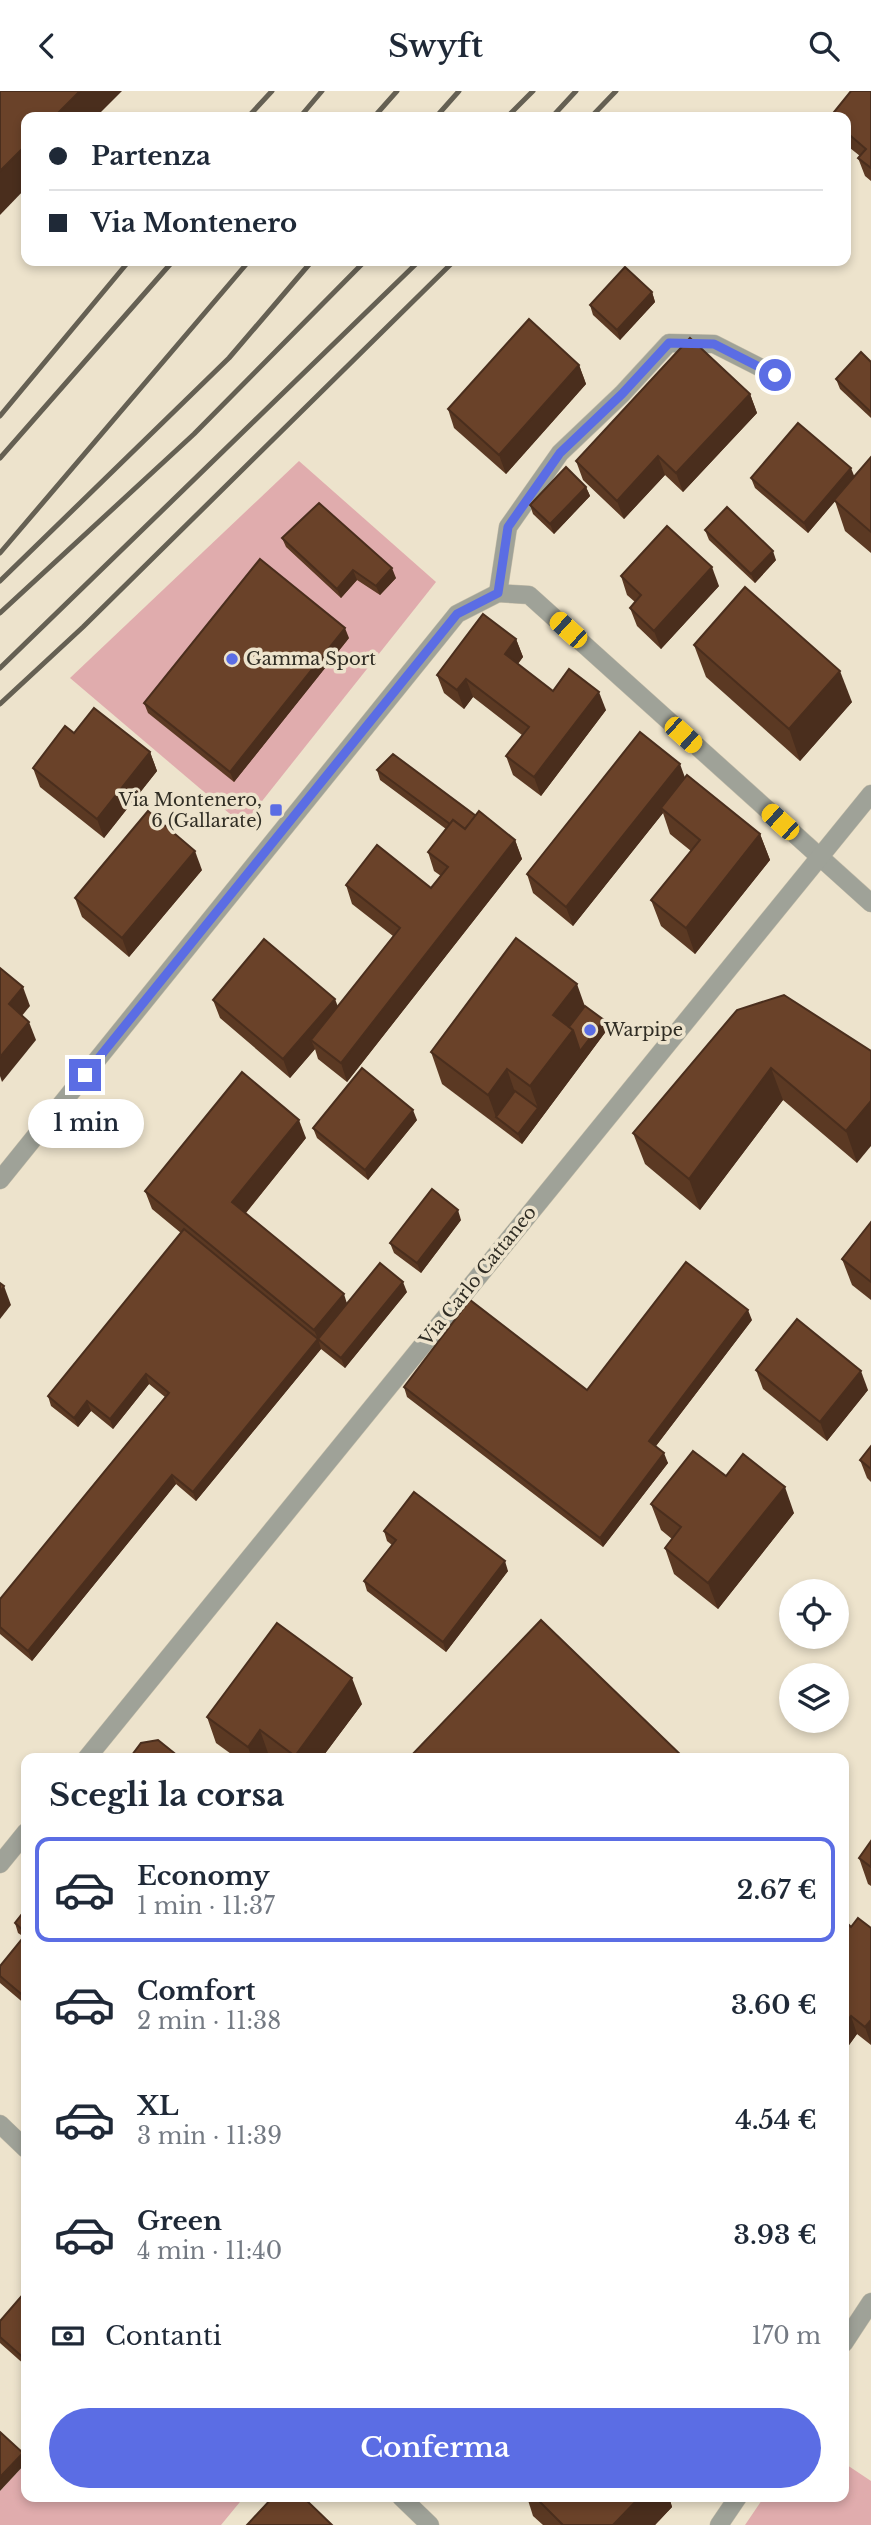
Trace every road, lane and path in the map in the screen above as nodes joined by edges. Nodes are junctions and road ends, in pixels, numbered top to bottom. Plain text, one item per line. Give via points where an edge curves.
1 (775, 375) dead end
2 (498, 593) junction
3 (871, 794) edge
4 (820, 857) junction
5 (871, 903) edge
6 (0, 1180) edge
7 (91, 1753) edge
8 (21, 1838) edge
9 (0, 1864) edge
10 (0, 2124) edge
11 (21, 2144) edge
12 (871, 2302) edge
13 (849, 2335) edge
14 (406, 2502) edge
15 (735, 2502) edge
16 (430, 2525) edge
17 (719, 2525) edge

1 - 2 street via 714,344 669,343 560,453 508,527
2 - 4 street via 529,595
2 - 6 street via 457,614
3 - 4 street, Via Carlo Cattaneo
4 - 5 street
4 - 7 street, Via Carlo Cattaneo
8 - 9 street
10 - 11 street
12 - 13 street
14 - 16 street
15 - 17 street

